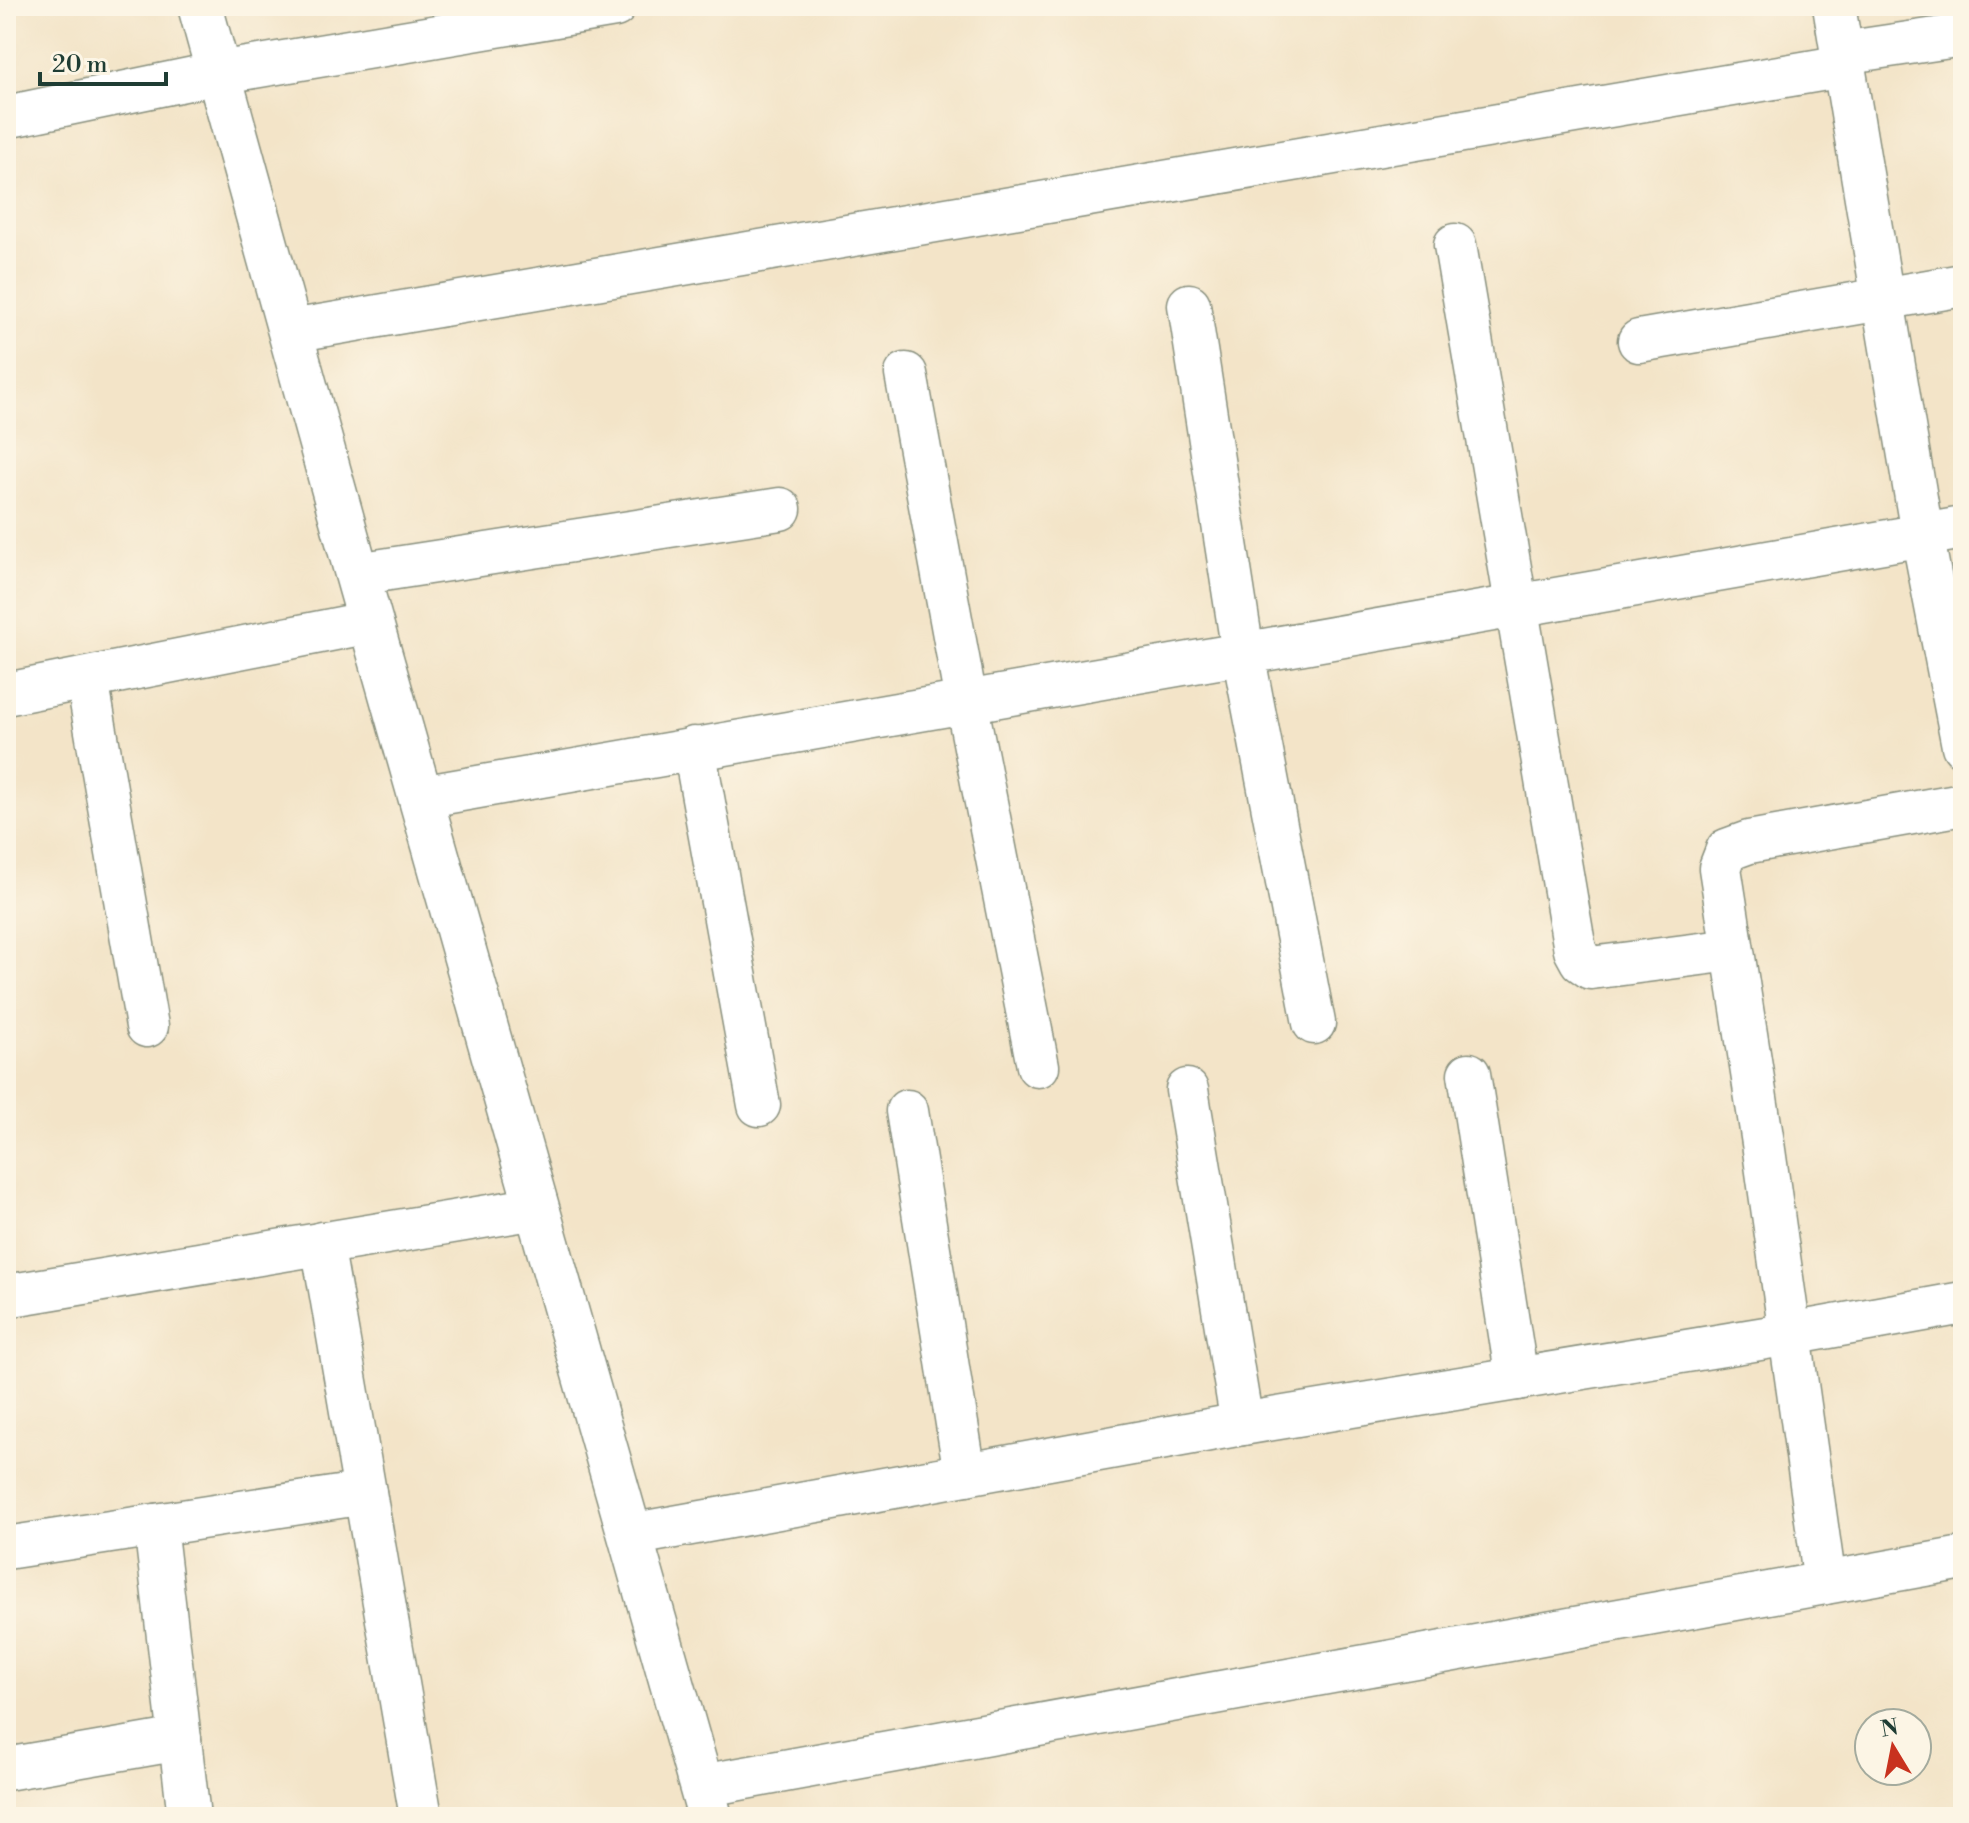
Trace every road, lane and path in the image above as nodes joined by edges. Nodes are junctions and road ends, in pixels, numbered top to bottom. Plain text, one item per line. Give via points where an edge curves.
1 (200, 6) edge
2 (615, 6) edge
3 (1834, 6) edge
4 (1963, 35) edge
5 (1843, 60) junction
6 (218, 73) junction
7 (6, 117) edge
8 (1455, 245) dead end
9 (1963, 285) edge
10 (1883, 299) junction
11 (1189, 305) dead end
12 (291, 331) junction
13 (1639, 341) dead end
14 (906, 374) dead end
15 (780, 509) dead end
16 (1963, 528) edge
17 (1922, 534) junction
18 (357, 574) junction
19 (1515, 605) junction
20 (371, 622) junction
21 (1243, 653) junction
22 (87, 679) junction
23 (6, 694) edge
24 (966, 701) junction
25 (1963, 746) edge
26 (694, 748) junction
27 (421, 797) junction
28 (1963, 804) edge
29 (1732, 950) junction
30 (1314, 1023) dead end
31 (147, 1026) dead end
32 (1038, 1066) dead end
33 (1469, 1074) dead end
34 (1187, 1090) dead end
35 (759, 1105) dead end
36 (907, 1111) dead end
37 (537, 1208) junction
38 (322, 1243) junction
39 (6, 1296) edge
40 (1963, 1303) edge
41 (1790, 1334) junction
42 (1517, 1379) junction
43 (1242, 1424) junction
44 (965, 1474) junction
45 (365, 1493) junction
46 (155, 1525) junction
47 (630, 1535) junction
48 (6, 1548) edge
49 (1963, 1558) edge
50 (1825, 1583) junction
51 (180, 1739) junction
52 (6, 1769) edge
53 (706, 1802) edge
54 (189, 1817) edge
55 (421, 1817) edge

1 - 6 street
2 - 6 street
3 - 5 street
4 - 5 street
5 - 10 street
5 - 12 street
6 - 7 street
6 - 12 street
8 - 19 street
9 - 10 street
10 - 13 street
10 - 17 street
11 - 21 street
12 - 18 street
14 - 24 street
15 - 18 street
16 - 17 street
17 - 19 street
17 - 25 street
18 - 20 street
19 - 21 street
19 - 29 street via 1581,961 1602,968
20 - 22 street
20 - 27 street
21 - 24 street
21 - 30 street
22 - 23 street
22 - 31 street
24 - 26 street
24 - 32 street
26 - 27 street
26 - 35 street
27 - 37 street
28 - 29 street via 1727,850 1720,868
29 - 41 street
33 - 42 street
34 - 43 street
36 - 44 street
37 - 38 street
37 - 47 street
38 - 39 street
38 - 45 street
40 - 41 street
41 - 42 street
41 - 50 street
42 - 43 street
43 - 44 street
44 - 47 street
45 - 46 street
45 - 55 street
46 - 48 street
46 - 51 street
47 - 53 street
49 - 50 street
50 - 53 street
51 - 52 street
51 - 54 street

